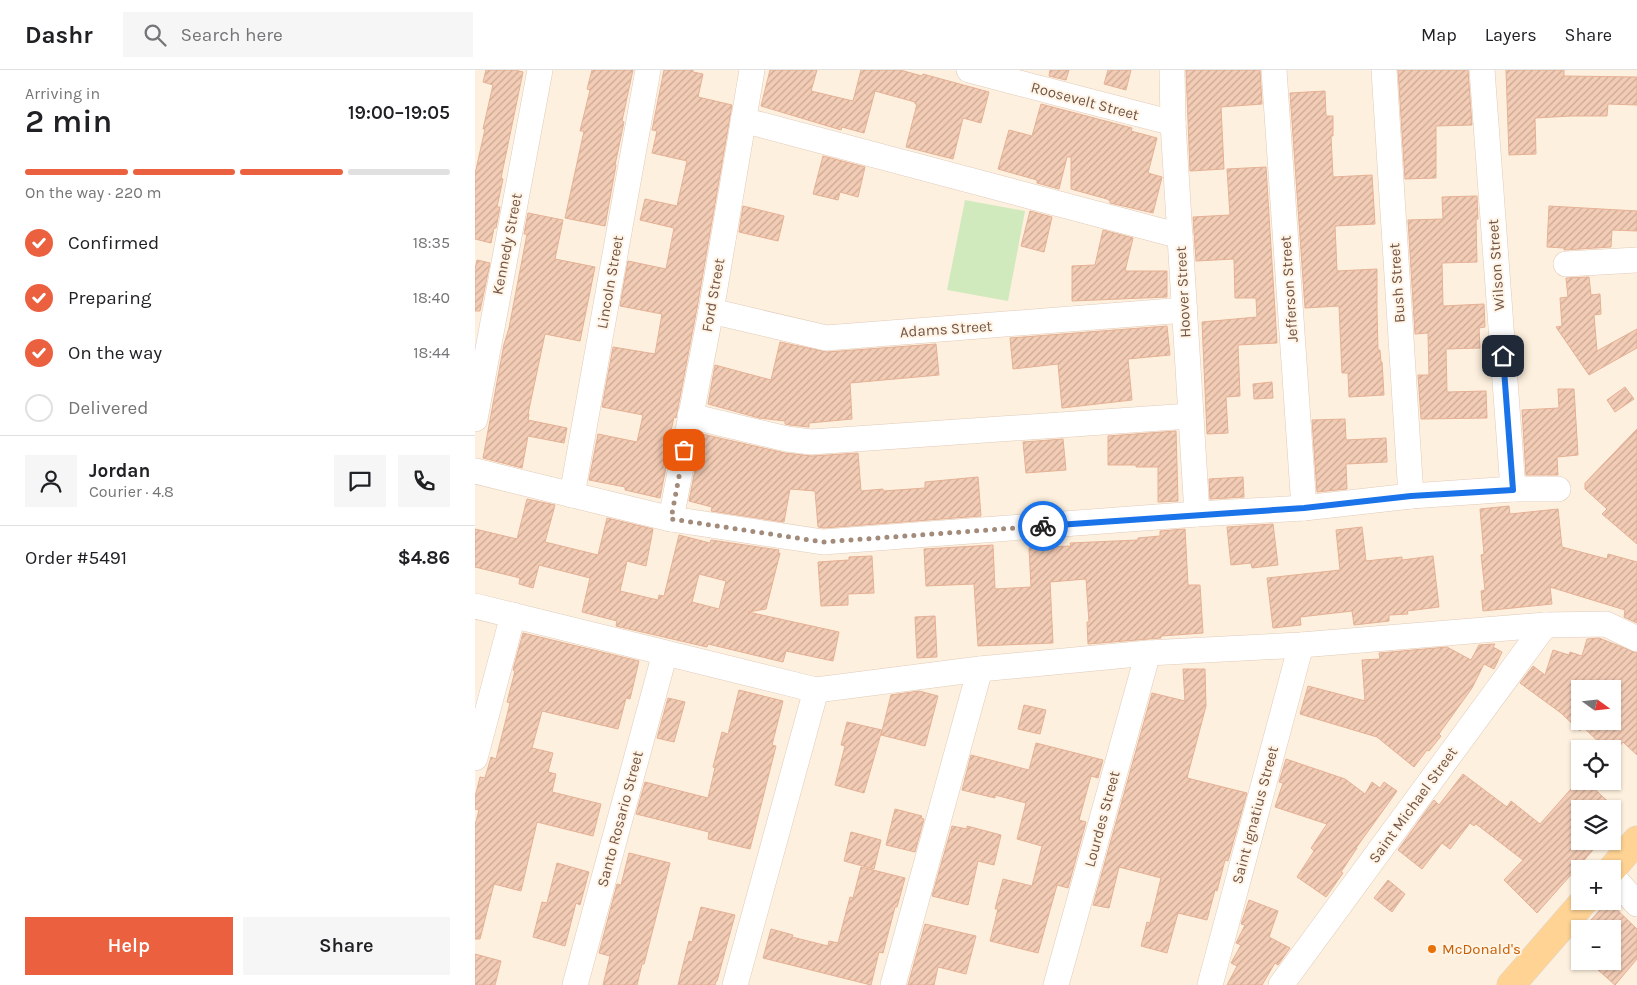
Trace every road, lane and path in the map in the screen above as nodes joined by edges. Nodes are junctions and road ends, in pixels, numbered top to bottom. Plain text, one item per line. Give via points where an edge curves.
1 (540, 70) edge
2 (648, 70) edge
3 (752, 70) edge
4 (969, 70) edge
5 (1172, 70) edge
6 (1274, 70) edge
7 (1384, 70) edge
8 (1482, 70) edge
9 (743, 120) junction
10 (1173, 124) junction
11 (1180, 236) junction
12 (1637, 260) edge
13 (1566, 264) dead end
14 (1185, 310) junction
15 (711, 311) junction
16 (690, 416) junction
17 (1190, 416) junction
18 (475, 419) edge
19 (475, 471) edge
20 (1557, 489) dead end
21 (1513, 490) junction
22 (572, 495) junction
23 (1411, 496) junction
24 (1304, 508) junction
25 (1197, 514) junction
26 (671, 519) junction
27 (475, 606) edge
28 (513, 615) junction
29 (1545, 625) junction
30 (1637, 639) edge
31 (1301, 645) junction
32 (665, 652) junction
33 (1148, 654) junction
34 (979, 669) junction
35 (816, 690) junction
36 (475, 758) edge
37 (1637, 840) edge
38 (1620, 860) edge
39 (1621, 886) edge
40 (1637, 904) edge
41 (1576, 910) edge
42 (575, 985) edge
43 (735, 985) edge
44 (893, 985) edge
45 (1056, 985) edge
46 (1210, 985) edge
47 (1281, 985) edge
48 (1511, 985) edge

1 - 18 street, Kennedy Street
2 - 22 street, Lincoln Street
3 - 9 street, Ford Street
4 - 10 street, Roosevelt Street
5 - 10 street, Hoover Street
6 - 24 street, Jefferson Street
7 - 23 street, Bush Street
8 - 21 street, Wilson Street
9 - 11 street
9 - 15 street, Ford Street
10 - 11 street, Hoover Street
11 - 14 street, Hoover Street
12 - 13 street
14 - 15 street, Adams Street via 826,338
14 - 17 street, Hoover Street
15 - 16 street, Ford Street
16 - 17 street via 811,442
16 - 26 street, Ford Street
17 - 25 street, Hoover Street
19 - 22 street
20 - 21 street
21 - 23 street
22 - 26 street
23 - 24 street
24 - 25 street
25 - 26 street via 823,542
27 - 28 street
28 - 32 street
28 - 36 street
29 - 30 street via 1606,624
29 - 31 street
29 - 47 street, Saint Michael Street
31 - 33 street
31 - 46 street, Saint Ignatius Street
32 - 35 street
32 - 42 street, Santo Rosario Street
33 - 34 street
33 - 45 street, Lourdes Street
34 - 35 street
34 - 44 street
35 - 43 street
37 - 38 main road
39 - 40 street
41 - 48 main road

